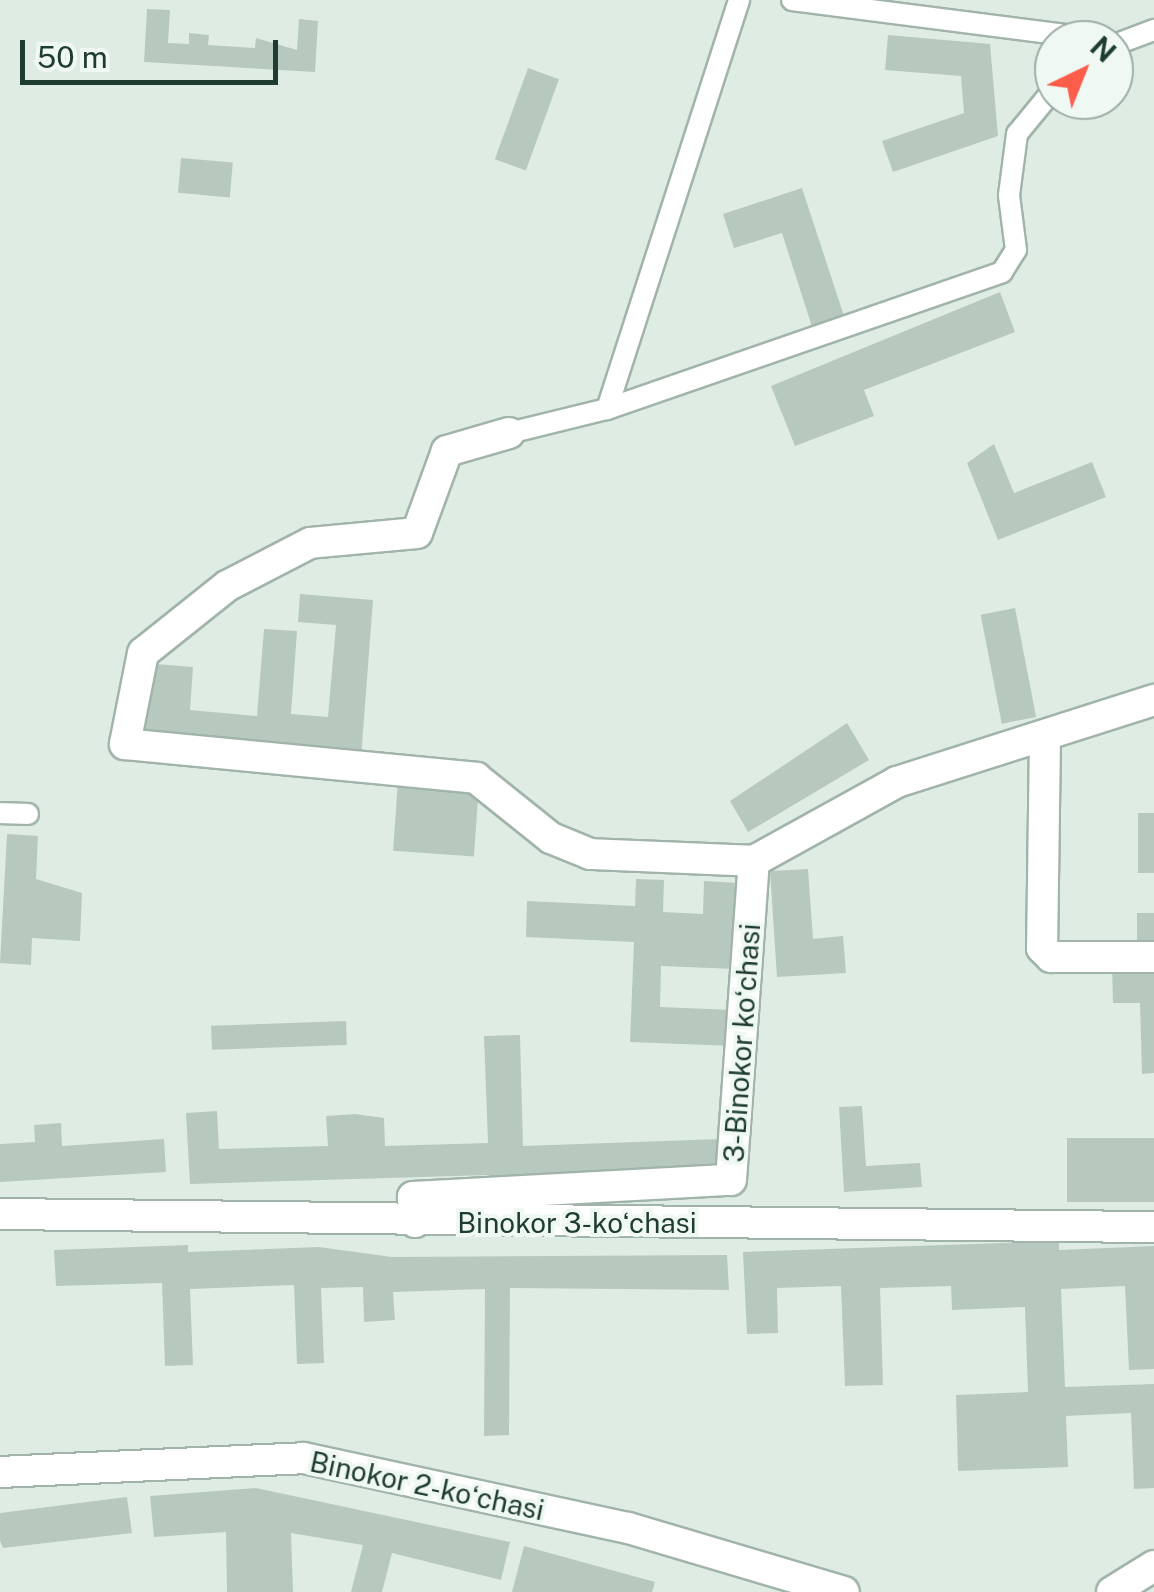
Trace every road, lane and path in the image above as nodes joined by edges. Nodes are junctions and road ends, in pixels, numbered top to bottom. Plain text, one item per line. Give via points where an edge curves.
1 (738, 0) edge
2 (792, 0) edge
3 (1034, 32) edge
4 (1034, 113) edge
5 (607, 409) junction
6 (510, 434) joint
7 (1154, 700) edge
8 (1045, 738) junction
9 (0, 814) edge
10 (28, 814) dead end
11 (754, 861) junction
12 (1154, 958) edge
13 (0, 1214) edge
14 (415, 1222) junction
15 (1154, 1226) edge
16 (0, 1472) edge
17 (1154, 1566) edge
18 (844, 1592) edge
19 (1112, 1592) edge

1 - 5 lane
2 - 3 lane
4 - 5 lane via 1016,134 1009,196 1016,250 1002,272
5 - 6 lane
6 - 11 street via 447,451 417,533 310,543 227,586 142,652 125,744 476,778 551,838 590,854
7 - 8 street
8 - 11 street via 896,782
8 - 12 street via 1042,948 1051,957
9 - 10 lane
11 - 14 street, 3-Binokor koʻchasi via 730,1180 413,1197
13 - 14 street, Binokor 3-koʻchasi
14 - 15 street, Binokor 3-koʻchasi
16 - 18 street, Binokor 2-koʻchasi via 304,1458 628,1528
17 - 19 street

